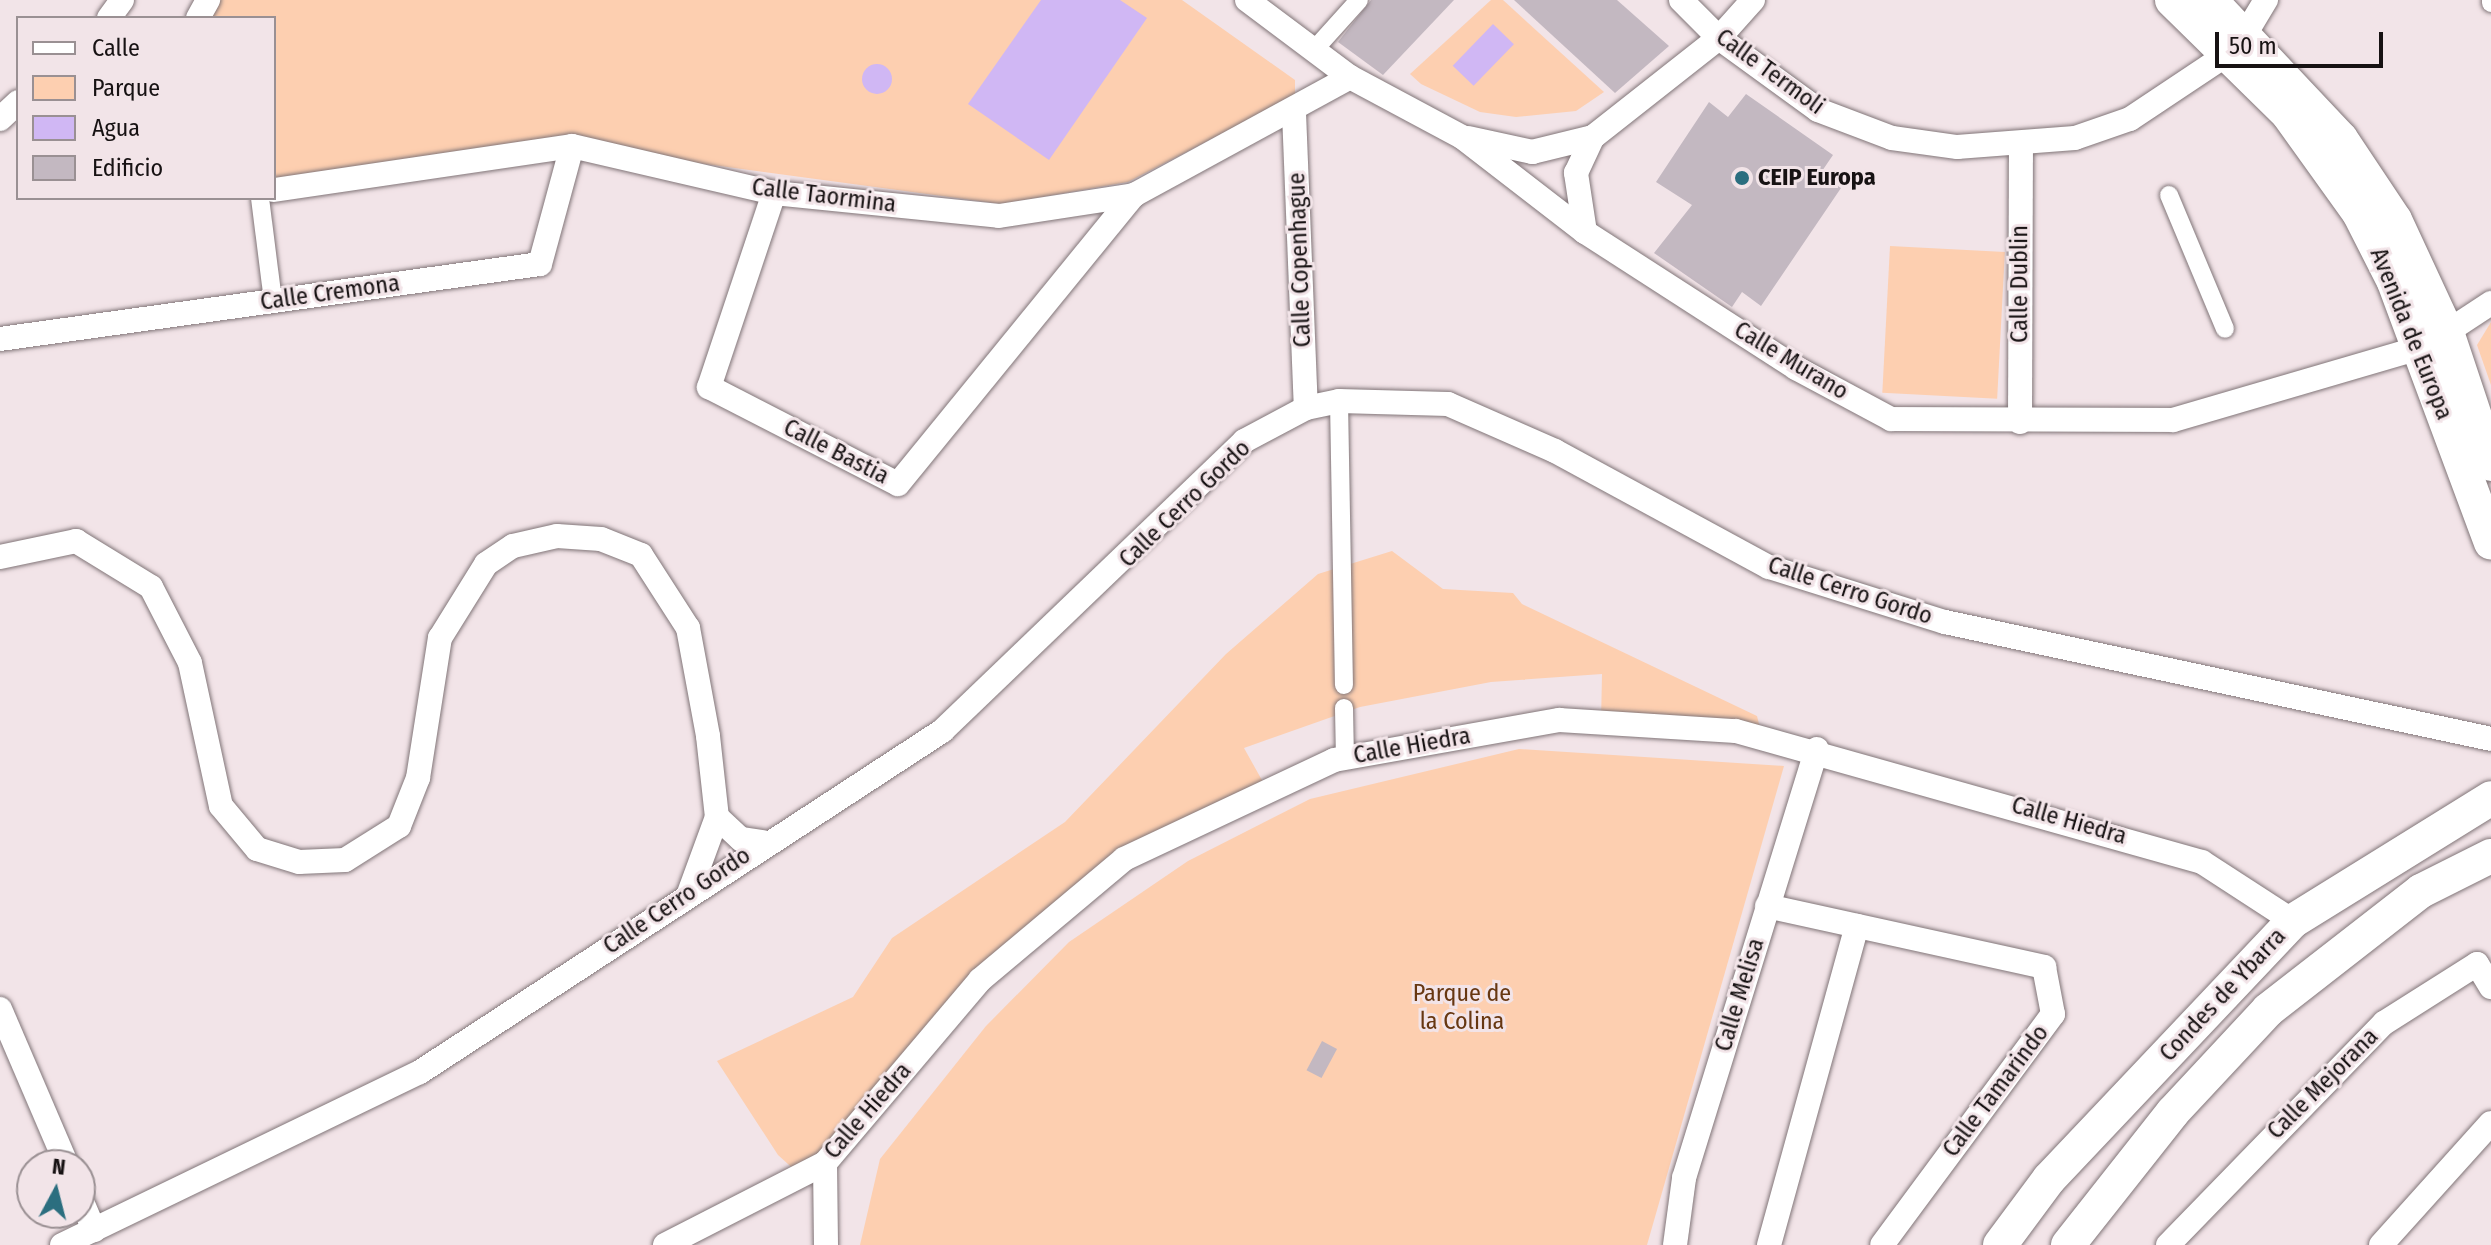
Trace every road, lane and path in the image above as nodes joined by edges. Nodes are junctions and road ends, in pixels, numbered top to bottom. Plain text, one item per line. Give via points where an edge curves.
1 (1247, 0) edge
2 (1359, 0) edge
3 (1681, 0) edge
4 (1753, 0) edge
5 (2172, 0) edge
6 (2210, 0) edge
7 (2266, 0) edge
8 (1719, 38) junction
9 (2236, 44) junction
10 (1314, 50) junction
11 (1350, 77) junction
12 (16, 104) edge
13 (1294, 113) junction
14 (0, 119) edge
15 (1462, 137) junction
16 (1593, 137) junction
17 (572, 146) junction
18 (2021, 146) junction
19 (276, 190) edge
20 (774, 193) junction
21 (1134, 195) junction
22 (2169, 195) dead end
23 (260, 200) edge
24 (1585, 232) junction
25 (273, 301) junction
26 (2491, 303) edge
27 (2225, 329) dead end
28 (0, 339) edge
29 (2433, 340) junction
30 (1339, 401) junction
31 (1306, 408) junction
32 (2020, 422) junction
33 (2491, 464) edge
34 (2491, 543) edge
35 (0, 557) edge
36 (1344, 685) dead end
37 (1344, 708) dead end
38 (2491, 739) edge
39 (1817, 749) junction
40 (1345, 758) junction
41 (2491, 798) edge
42 (717, 817) junction
43 (763, 842) junction
44 (2491, 856) edge
45 (688, 896) junction
46 (1767, 906) junction
47 (2293, 921) junction
48 (1857, 926) junction
49 (2491, 987) edge
50 (0, 1009) edge
51 (2491, 1123) edge
52 (60, 1149) edge
53 (825, 1163) junction
54 (94, 1230) joint
55 (62, 1245) edge
56 (665, 1245) edge
57 (826, 1245) edge
58 (1675, 1245) edge
59 (1769, 1245) edge
60 (1882, 1245) edge
61 (2000, 1245) edge
62 (2068, 1245) edge
63 (2168, 1245) edge
64 (2381, 1245) edge

1 - 10 street, Calle Murano
2 - 10 street
3 - 8 street, Calle Termoli
4 - 8 street
5 - 9 main road, Avenida de Europa
6 - 9 main road
7 - 9 street
8 - 16 street
8 - 18 street, Calle Termoli via 1818,110 1892,138
9 - 18 street, Calle Termoli via 2130,119
9 - 29 main road, Avenida de Europa via 2359,213
10 - 11 street, Calle Murano
11 - 13 street, Calle Taormina
11 - 15 street, Calle Murano
12 - 14 street
13 - 21 street, Calle Taormina
13 - 31 street, Calle Copenhague
15 - 16 street via 1532,152
15 - 24 street, Calle Murano
16 - 24 street via 1576,173
17 - 19 street, Calle Taormina
17 - 20 street, Calle Taormina
17 - 25 street, Calle Cremona via 540,264
18 - 32 street, Calle Dublin
20 - 21 street, Calle Taormina via 999,216
20 - 21 street, Calle Bastia via 709,387 898,484
22 - 27 street
23 - 25 street
24 - 32 street, Calle Murano via 1796,368 1891,419
25 - 28 street, Calle Cremona
26 - 29 street, Calle Murano
29 - 32 street, Calle Murano via 2173,420
29 - 33 main road
29 - 34 main road, Avenida de Europa
30 - 31 street, Calle Cerro Gordo
30 - 36 street
30 - 38 street, Calle Cerro Gordo via 1448,404 1555,451 1769,567 1945,622
31 - 43 street, Calle Cerro Gordo via 1244,441 942,731
35 - 42 street via 76,541 151,587 190,663 221,806 257,849 299,862 345,860 399,826 418,778 440,638 486,564 513,546 557,536 601,539 641,555 688,628
37 - 40 street
39 - 40 street, Calle Hiedra via 1736,731 1559,720
39 - 46 street, Calle Melisa
39 - 47 street, Calle Hiedra via 2202,862
40 - 53 street, Calle Hiedra via 1124,859 980,980
41 - 47 main road, Condes de Ybarra
42 - 43 street via 741,839
42 - 45 street
43 - 45 street, Calle Cerro Gordo
44 - 62 main road, Condes de Ybarra via 2421,891 2268,1010 2173,1112
45 - 54 street, Calle Cerro Gordo via 420,1072
46 - 48 street, Calle Tamarindo
46 - 58 street, Calle Melisa via 1684,1178
47 - 61 main road, Condes de Ybarra via 2049,1179
48 - 59 street
48 - 60 street, Calle Tamarindo via 2044,967 2053,1014
49 - 63 street, Calle Mejorana via 2477,964 2384,1023
50 - 52 street
51 - 64 street
53 - 56 street, Calle Hiedra
53 - 57 street
54 - 55 street, Calle Cerro Gordo

